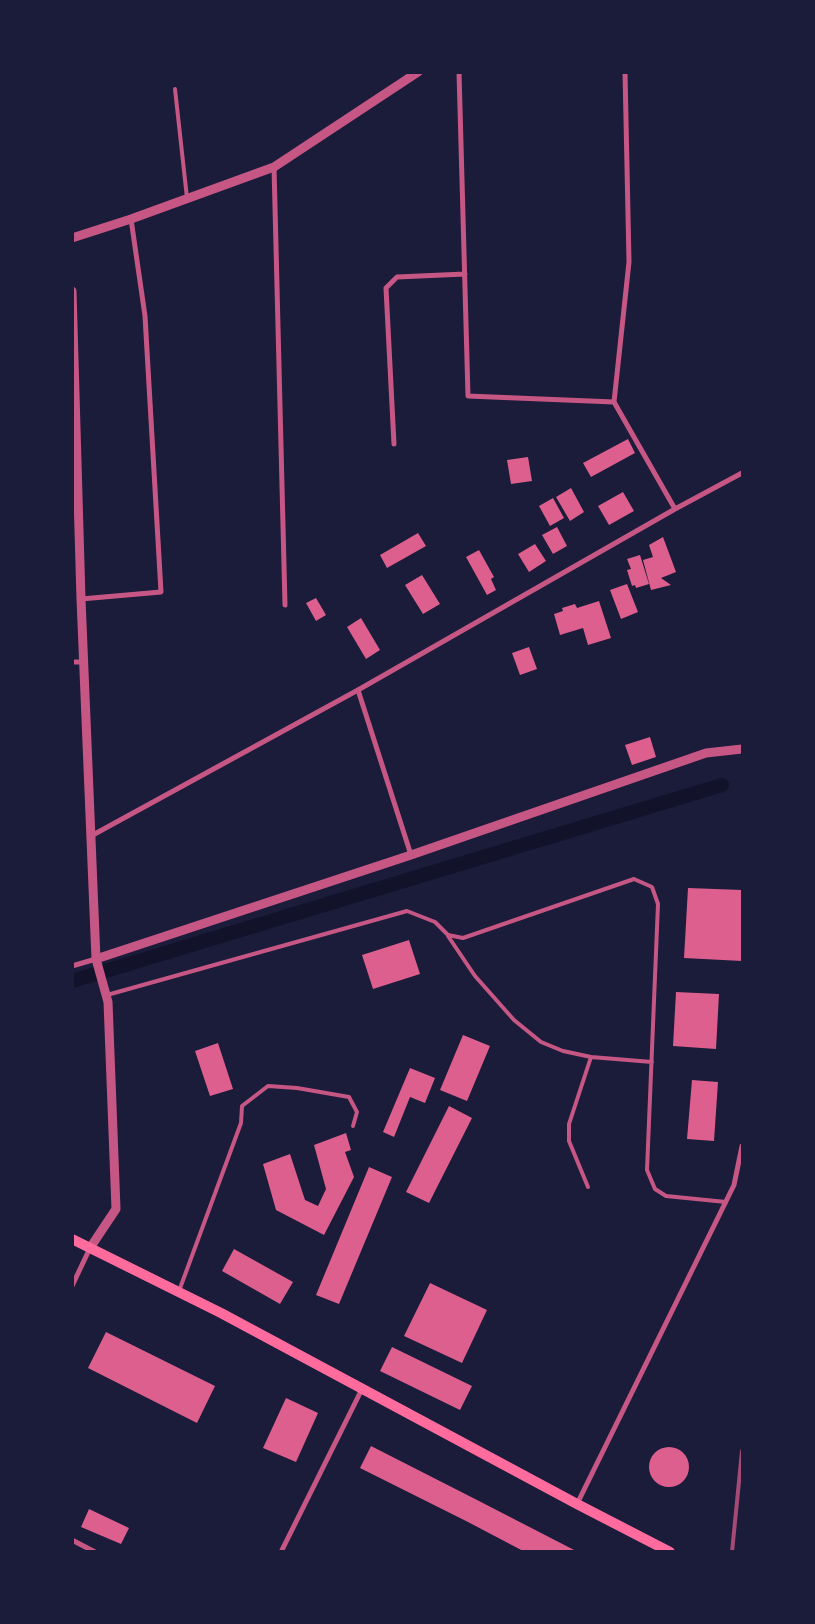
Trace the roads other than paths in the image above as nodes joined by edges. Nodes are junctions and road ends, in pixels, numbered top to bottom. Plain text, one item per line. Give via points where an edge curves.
1 (418, 72) edge
2 (459, 72) edge
3 (625, 72) edge
4 (175, 89) dead end
5 (274, 166) junction
6 (187, 198) junction
7 (131, 219) junction
8 (72, 238) edge
9 (465, 274) junction
10 (72, 291) edge
11 (614, 402) junction
12 (394, 444) dead end
13 (742, 473) edge
14 (675, 509) junction
15 (82, 598) junction
16 (285, 606) dead end
17 (72, 662) edge
18 (84, 662) junction
19 (358, 690) junction
20 (742, 748) edge
21 (91, 836) junction
22 (411, 855) junction
23 (448, 935) junction
24 (96, 959) junction
25 (72, 966) edge
26 (106, 995) junction
27 (591, 1057) junction
28 (652, 1062) junction
29 (353, 1126) dead end
30 (742, 1146) edge
31 (588, 1187) dead end
32 (726, 1202) junction
33 (72, 1238) edge
34 (90, 1248) junction
35 (72, 1286) edge
36 (179, 1291) junction
37 (362, 1389) junction
38 (576, 1504) junction
39 (72, 1540) edge
40 (95, 1552) edge
41 (281, 1552) edge
42 (670, 1552) edge

1 - 5 street
2 - 9 street
3 - 11 street via 629,262
4 - 6 lane
5 - 6 street
5 - 16 street
6 - 7 street
7 - 8 street
7 - 15 street via 144,316 161,592
9 - 11 street via 468,396
9 - 12 street via 397,277 386,288
10 - 15 street
11 - 14 street
13 - 14 street
14 - 19 street
15 - 18 street
17 - 18 street
18 - 21 street
19 - 21 street
19 - 22 street
20 - 22 street via 706,753
21 - 24 street
22 - 24 street
23 - 26 lane via 434,922 407,911
23 - 27 lane via 475,976 514,1020 540,1042
23 - 28 lane via 463,938 634,879 652,887 658,904
24 - 25 street
24 - 26 street
26 - 34 street via 116,1209
27 - 28 lane
27 - 31 lane via 570,1124 569,1141
28 - 32 lane via 647,1170 655,1189 666,1196
29 - 36 lane via 357,1112 349,1097 268,1086 242,1106 240,1123
30 - 32 street via 734,1185
32 - 38 street
33 - 34 main road
34 - 35 street
34 - 36 main road
36 - 37 main road
37 - 38 main road
37 - 41 street
38 - 42 main road
39 - 40 street

